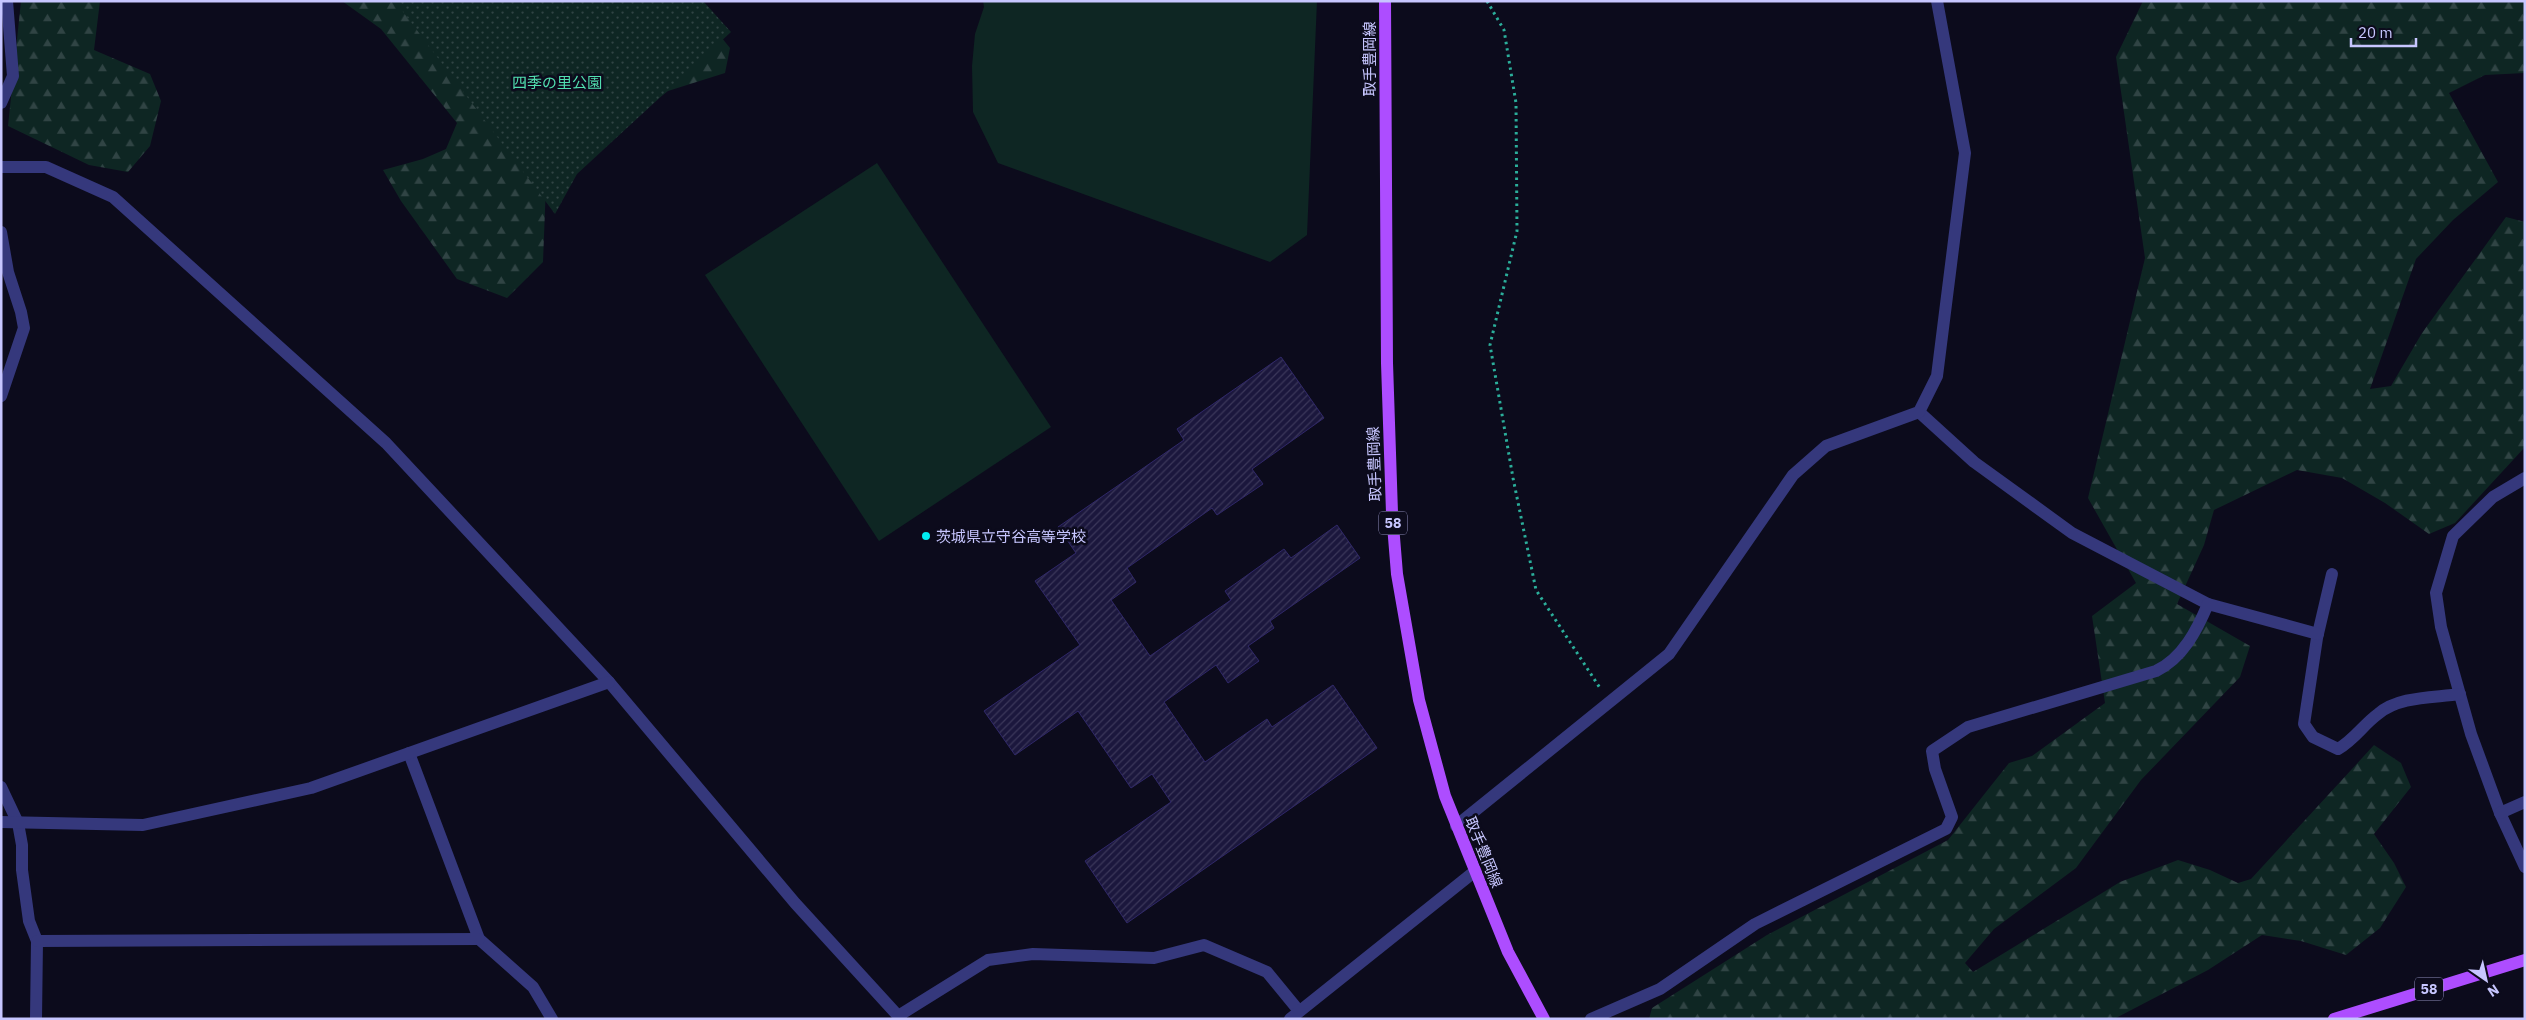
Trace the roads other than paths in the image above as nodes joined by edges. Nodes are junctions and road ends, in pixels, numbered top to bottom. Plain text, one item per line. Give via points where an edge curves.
1 (7, 1) edge
2 (1385, 1) edge
3 (1937, 1) edge
4 (1, 103) edge
5 (1, 167) edge
6 (1, 232) edge
7 (1, 396) edge
8 (1919, 412) junction
9 (2525, 478) edge
10 (2332, 574) dead end
11 (2208, 604) junction
12 (2318, 634) junction
13 (609, 682) junction
14 (2460, 694) junction
15 (409, 753) junction
16 (1, 787) edge
17 (2525, 802) edge
18 (2500, 813) junction
19 (1, 822) edge
20 (18, 823) junction
21 (1456, 826) junction
22 (2525, 867) edge
23 (1474, 872) junction
24 (479, 939) junction
25 (37, 941) junction
26 (2525, 960) edge
27 (1294, 1015) edge
28 (899, 1017) edge
29 (36, 1019) edge
30 (552, 1019) edge
31 (1544, 1019) edge
32 (1591, 1019) edge
33 (2334, 1019) edge

1 - 4 street via 13,76
2 - 21 main road, 取手豊岡線 / 58 via 1388,363 1394,540 1419,700
3 - 8 street via 1965,153 1937,376
5 - 13 street via 46,167 113,197 386,443
6 - 7 street via 8,272 24,328
8 - 11 street via 1974,462 2072,533
8 - 21 street via 1826,446 1793,475 1669,654
9 - 14 street via 2493,497 2453,536 2436,593 2441,627
10 - 12 street
11 - 12 street
11 - 32 street via 2196,632 2169,664 2156,671 1968,727 1932,751 1952,817 1946,829 1755,924 1660,989
12 - 14 street via 2304,724 2313,737 2338,749 2397,702
13 - 15 street
13 - 28 street via 796,903
14 - 18 street
15 - 20 street via 311,788 143,826
15 - 24 street
16 - 20 street
17 - 18 street
18 - 22 street
19 - 20 street
20 - 25 street via 28,922
21 - 23 main road, 取手豊岡線 / 58
23 - 27 street
23 - 31 main road, 取手豊岡線 / 58 via 1508,952
24 - 25 street
24 - 30 street via 533,988
25 - 29 street
26 - 33 main road, 58
27 - 28 street via 1267,972 1204,945 1154,958 1032,954 988,960

